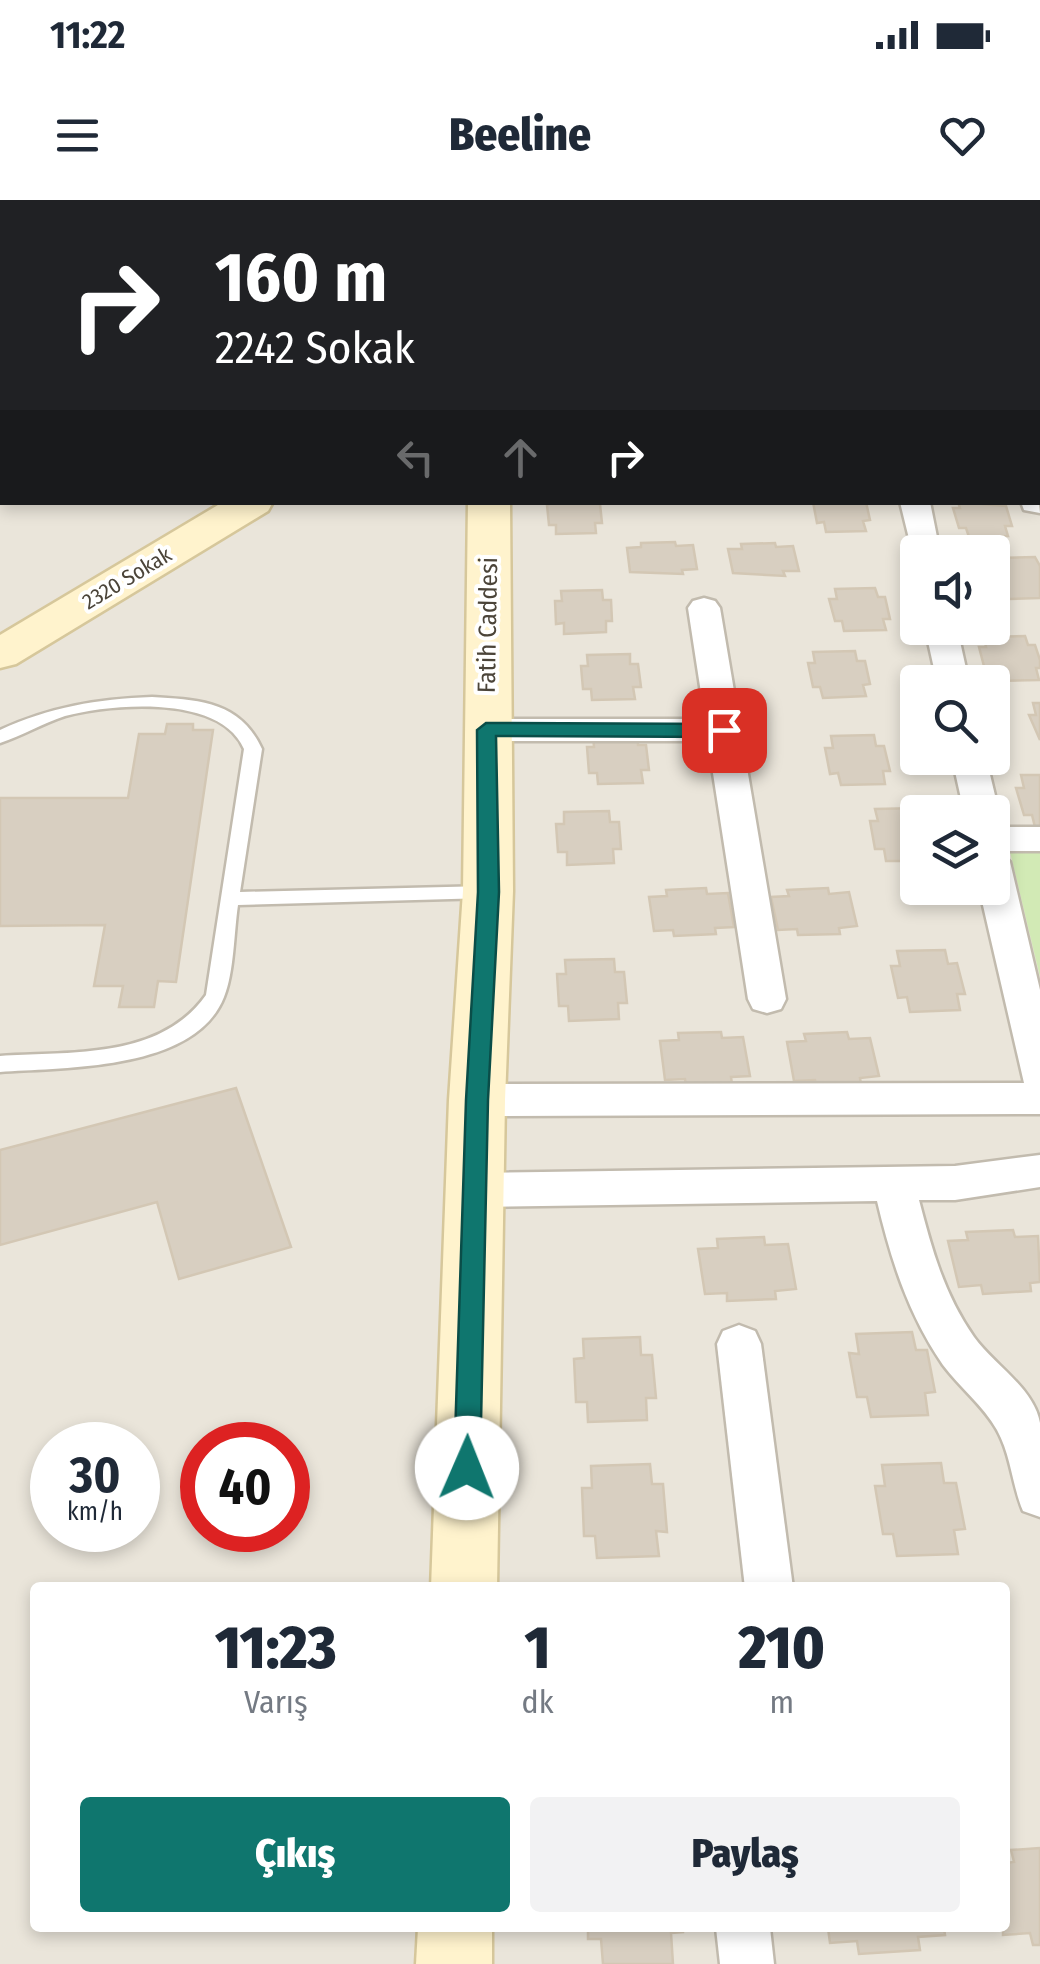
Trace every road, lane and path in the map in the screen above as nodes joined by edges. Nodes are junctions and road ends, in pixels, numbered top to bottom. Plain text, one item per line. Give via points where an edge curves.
1 (183, 505) edge
2 (249, 505) edge
3 (490, 505) edge
4 (915, 505) edge
5 (921, 535) edge
6 (704, 608) dead end
7 (0, 619) edge
8 (0, 654) edge
9 (486, 730) junction
10 (724, 730) junction
11 (0, 737) edge
12 (1010, 839) edge
13 (1040, 840) edge
14 (488, 892) junction
15 (229, 899) junction
16 (1002, 905) edge
17 (768, 999) dead end
18 (0, 1064) edge
19 (1040, 1076) edge
20 (1040, 1098) edge
21 (477, 1100) junction
22 (1040, 1171) edge
23 (894, 1184) junction
24 (474, 1190) junction
25 (739, 1344) dead end
26 (1040, 1496) edge
27 (464, 1582) edge
28 (768, 1582) edge
29 (455, 1932) edge
30 (743, 1932) edge
31 (454, 1964) edge
32 (747, 1964) edge

1 - 7 street, 2320 Sokak
2 - 8 street, 2320 Sokak
3 - 9 street, Fatih Caddesi
4 - 5 street
6 - 10 street
9 - 10 street
9 - 14 street, Fatih Caddesi
10 - 17 street
11 - 15 lane via 80,708 208,708 241,723 253,749
12 - 13 street
14 - 15 lane
14 - 21 street, Fatih Caddesi
15 - 18 lane via 215,996 185,1034 152,1049
16 - 19 street
20 - 21 street
21 - 24 street, Fatih Caddesi
22 - 23 street
23 - 24 street
23 - 26 street via 916,1270 935,1312 1017,1421
24 - 27 street, Fatih Caddesi
25 - 28 street
29 - 31 street
30 - 32 street

